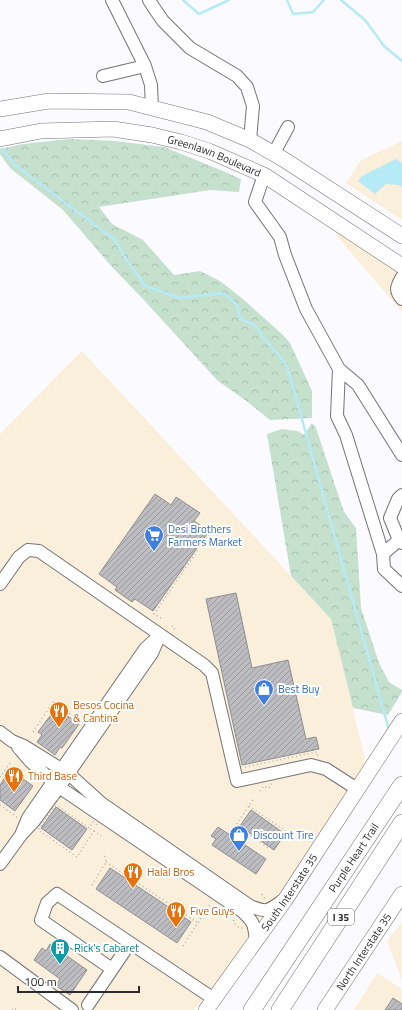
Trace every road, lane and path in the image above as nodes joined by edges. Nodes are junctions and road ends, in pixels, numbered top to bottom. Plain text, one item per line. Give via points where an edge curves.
1 (112, 0) edge
2 (149, 0) edge
3 (145, 66) junction
4 (103, 76) dead end
5 (152, 108) junction
6 (0, 109) edge
7 (288, 127) dead end
8 (0, 139) edge
9 (250, 140) junction
10 (274, 153) junction
11 (264, 175) junction
12 (402, 236) edge
13 (402, 266) edge
14 (402, 276) edge
15 (402, 299) edge
16 (339, 369) junction
17 (402, 455) edge
18 (402, 495) edge
19 (211, 531) dead end
20 (400, 542) edge
21 (383, 554) junction
22 (0, 584) edge
23 (402, 586) edge
24 (161, 618) dead end
25 (160, 635) junction
26 (402, 721) edge
27 (86, 725) dead end
28 (0, 732) edge
29 (32, 732) dead end
30 (12, 740) junction
31 (319, 759) dead end
32 (10, 763) dead end
33 (245, 766) dead end
34 (65, 771) junction
35 (0, 777) edge
36 (272, 780) dead end
37 (56, 784) junction
38 (402, 785) edge
39 (357, 788) junction
40 (260, 791) dead end
41 (253, 800) dead end
42 (248, 806) junction
43 (402, 824) edge
44 (89, 828) junction
45 (38, 830) junction
46 (94, 831) junction
47 (287, 832) dead end
48 (101, 836) dead end
49 (402, 845) edge
50 (270, 849) dead end
51 (104, 853) dead end
52 (106, 862) junction
53 (0, 864) edge
54 (92, 885) dead end
55 (401, 899) edge
56 (285, 900) junction
57 (234, 912) dead end
58 (203, 915) dead end
59 (198, 923) junction
60 (247, 928) dead end
61 (327, 938) junction
62 (256, 941) junction
63 (130, 943) junction
64 (183, 946) dead end
65 (0, 957) edge
66 (112, 969) junction
67 (88, 1005) dead end
68 (210, 1005) edge
69 (12, 1010) edge
70 (17, 1010) edge
71 (72, 1010) edge
72 (252, 1010) edge
73 (280, 1010) edge
74 (325, 1010) edge

1 - 3 lane
2 - 9 lane via 163,21 190,48 237,76 248,87 253,106
3 - 4 lane
3 - 5 lane via 151,85
5 - 6 main road via 129,102 49,101
5 - 9 main road via 207,122
7 - 10 lane
8 - 11 main road, Greenlawn Boulevard via 41,131 113,129 152,135 209,151
9 - 10 main road
10 - 12 main road
11 - 13 main road, Greenlawn Boulevard
11 - 16 lane via 255,202 280,237 306,309
14 - 15 lane via 397,291
16 - 17 lane via 358,385
16 - 21 lane via 337,416 346,435
18 - 20 lane via 390,518
19 - 24 path via 154,614
20 - 21 lane
21 - 23 lane via 384,569
22 - 25 lane via 19,556 28,550 39,551
25 - 34 lane via 152,653
25 - 39 lane via 212,673 237,781 311,765 326,769
26 - 39 main road, South Interstate 35
27 - 29 path via 53,702
28 - 30 lane
30 - 34 lane
30 - 37 lane via 30,761
31 - 33 path via 317,752
32 - 35 path
34 - 37 lane
34 - 56 lane via 101,803 250,906 270,910
36 - 40 path via 268,788 264,786
37 - 53 lane via 28,818 21,835
37 - 62 lane via 242,911 254,924
38 - 72 highway, Purple Heart Trail / I 35
39 - 56 main road, South Interstate 35
41 - 42 path
42 - 47 path
42 - 50 path via 236,825
43 - 61 highway, Purple Heart Trail / I 35
44 - 45 path via 56,806
44 - 45 path via 93,822 97,825 100,820 72,800 61,797 50,803 34,827
44 - 46 path
45 - 46 path via 77,857
46 - 48 path
49 - 61 highway
51 - 52 path
52 - 54 path
52 - 59 path
55 - 74 main road, North Interstate 35
56 - 62 main road, South Interstate 35
57 - 60 path via 235,925 241,929
58 - 59 path
59 - 64 path
61 - 73 highway, Purple Heart Trail / I 35
62 - 68 main road, South Interstate 35
63 - 66 lane
63 - 66 lane via 56,894 47,903 41,920
63 - 68 lane
65 - 71 lane
66 - 67 lane
69 - 70 path

